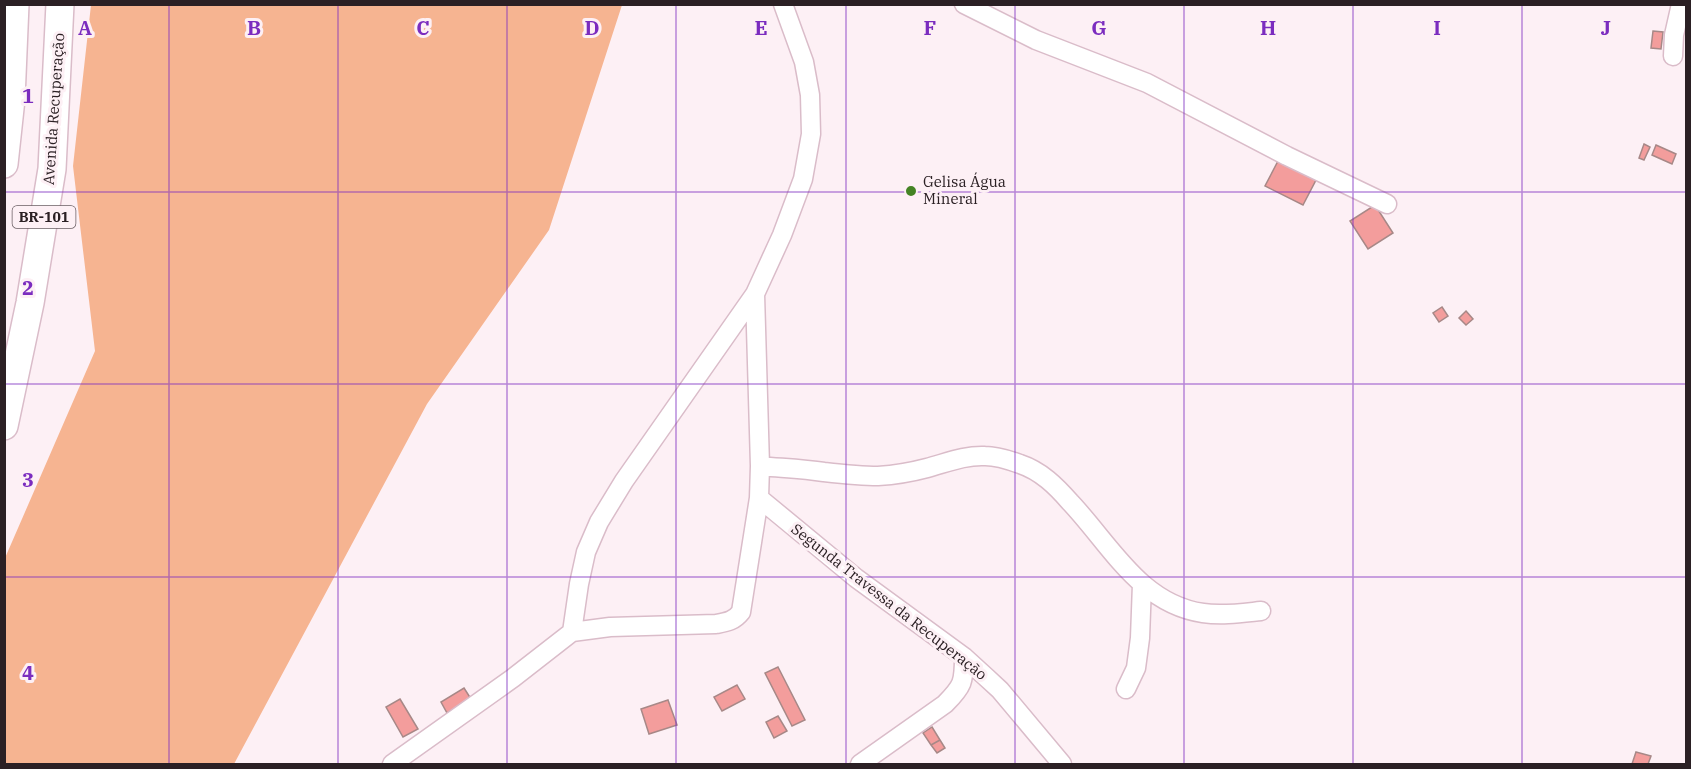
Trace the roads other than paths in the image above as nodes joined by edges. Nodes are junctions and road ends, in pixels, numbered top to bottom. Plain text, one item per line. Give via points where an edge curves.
1 (15, 4) edge
2 (60, 4) edge
3 (783, 4) edge
4 (964, 4) edge
5 (1682, 4) edge
6 (1673, 56) dead end
7 (4, 164) edge
8 (1387, 204) dead end
9 (755, 294) junction
10 (4, 426) edge
11 (760, 466) junction
12 (759, 498) junction
13 (1142, 584) junction
14 (1262, 611) dead end
15 (572, 632) junction
16 (964, 657) junction
17 (1126, 689) dead end
18 (392, 765) edge
19 (860, 765) edge
20 (1062, 765) edge

1 - 7 highway
2 - 10 highway, Avenida Recuperação / BR-101 via 52,169
3 - 9 street via 804,62 811,134 803,179
4 - 8 street via 1036,40 1147,83
5 - 6 street
9 - 11 street
9 - 15 street via 599,522 586,552
11 - 12 street
11 - 13 street via 878,476 984,456 1024,465 1059,490
12 - 15 street via 745,594 737,618 716,624
12 - 16 street, Segunda Travessa da Recuperação via 856,578
13 - 14 street via 1177,606 1202,613
13 - 17 street via 1136,668
15 - 18 street
16 - 19 street via 962,683 956,693
16 - 20 street, Segunda Travessa da Recuperação via 1000,690

